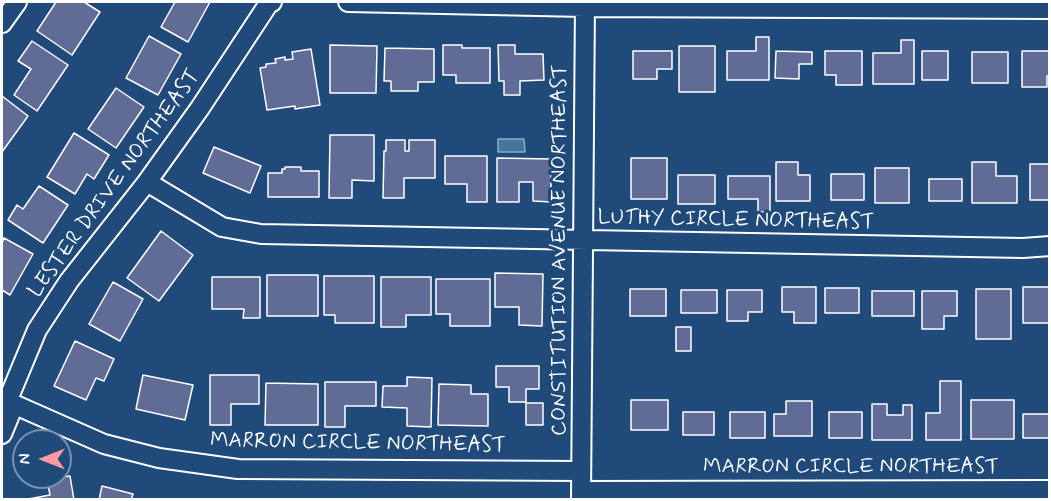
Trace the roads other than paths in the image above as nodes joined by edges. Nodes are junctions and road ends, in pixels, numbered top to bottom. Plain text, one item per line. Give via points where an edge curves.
1 (18, 2) edge
2 (272, 2) edge
3 (348, 2) edge
4 (585, 4) edge
5 (1050, 9) edge
6 (2, 23) edge
7 (147, 182) junction
8 (583, 241) junction
9 (1050, 246) edge
10 (7, 402) edge
11 (2, 434) edge
12 (581, 471) junction
13 (1050, 490) edge
14 (581, 495) edge

1 - 6 street
2 - 7 street, LESTER DRIVE NORTHEAST
3 - 4 street
4 - 5 street
4 - 8 street, CONSTITUTION AVENUE NORTHEAST
7 - 8 street, LUTHY CIRCLE NORTHEAST via 222,227 261,234
7 - 10 street, LESTER DRIVE NORTHEAST via 69,281 37,330
8 - 9 street, LUTHY CIRCLE NORTHEAST
8 - 12 street, CONSTITUTION AVENUE NORTHEAST
10 - 11 street, LESTER DRIVE NORTHEAST
10 - 12 street, MARRON CIRCLE NORTHEAST via 104,444 159,458 238,469
12 - 14 street, CONSTITUTION AVENUE NORTHEAST
13 - 14 street, MARRON CIRCLE NORTHEAST

